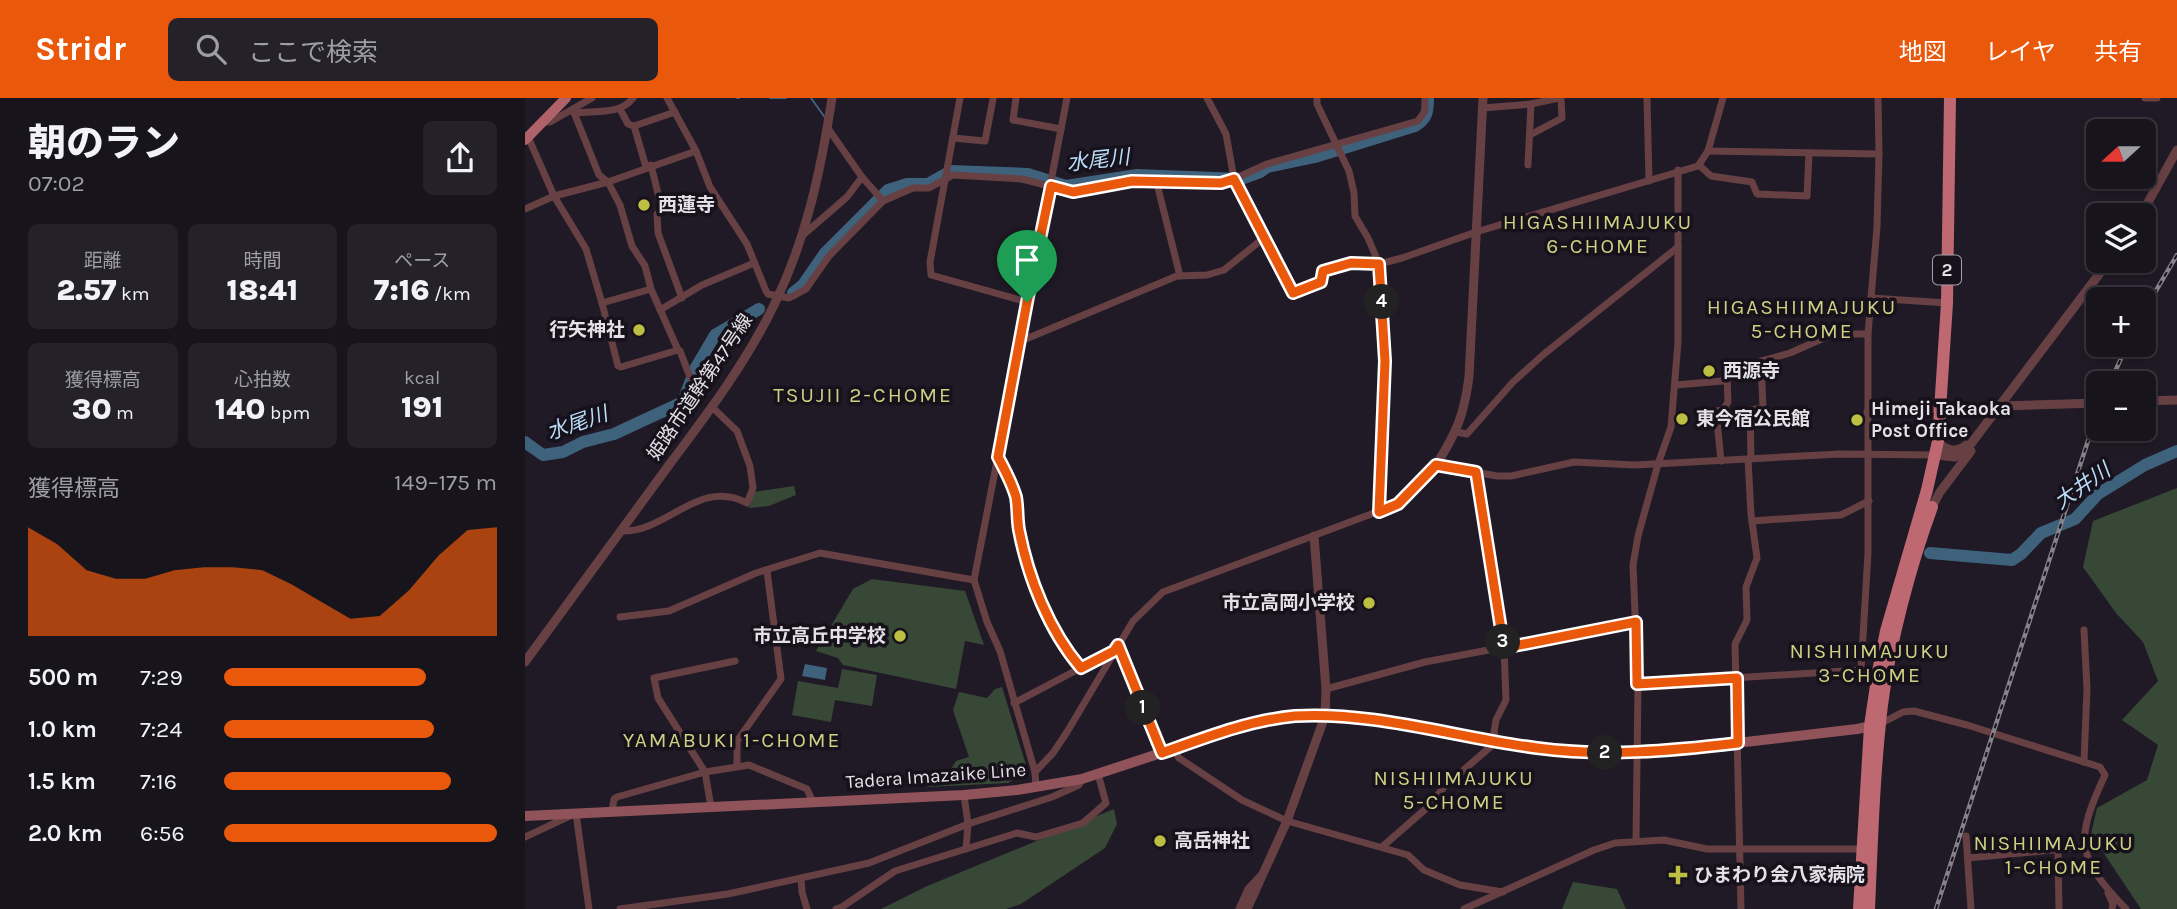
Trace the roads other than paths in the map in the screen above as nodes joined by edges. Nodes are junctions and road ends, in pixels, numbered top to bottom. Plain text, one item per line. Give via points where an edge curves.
1 (566, 98) edge
2 (592, 98) edge
3 (633, 98) edge
4 (667, 98) edge
5 (832, 98) edge
6 (960, 98) edge
7 (1016, 98) edge
8 (1067, 98) edge
9 (1207, 98) edge
10 (1317, 98) edge
11 (1425, 98) edge
12 (1483, 98) edge
13 (1560, 98) edge
14 (1647, 98) edge
15 (1724, 98) edge
16 (1878, 98) edge
17 (1950, 98) edge
18 (2145, 98) edge
19 (2157, 98) edge
20 (993, 99) edge
21 (1531, 104) junction
22 (1483, 108) junction
23 (620, 109) junction
24 (573, 111) junction
25 (675, 112) junction
26 (542, 122) junction
27 (634, 126) junction
28 (827, 127) junction
29 (1062, 128) junction
30 (1530, 135) junction
31 (527, 138) edge
32 (953, 138) junction
33 (1339, 149) junction
34 (2177, 150) edge
35 (696, 151) junction
36 (1708, 151) junction
37 (1809, 153) junction
38 (1879, 154) junction
39 (1528, 165) dead end
40 (1699, 165) junction
41 (648, 166) junction
42 (1678, 170) junction
43 (862, 177) junction
44 (947, 178) junction
45 (1234, 179) junction
46 (1156, 180) junction
47 (1649, 181) junction
48 (608, 182) junction
49 (1051, 186) junction
50 (554, 196) junction
51 (880, 198) junction
52 (2148, 203) edge
53 (525, 209) edge
54 (1476, 232) junction
55 (803, 235) junction
56 (1265, 237) junction
57 (1678, 247) junction
58 (754, 264) junction
59 (1379, 264) junction
60 (2100, 273) edge
61 (1180, 276) junction
62 (651, 289) junction
63 (778, 297) junction
64 (682, 298) junction
65 (1871, 298) junction
66 (1027, 302) junction
67 (602, 303) junction
68 (1947, 303) junction
69 (660, 310) junction
70 (1868, 334) junction
71 (1021, 341) junction
72 (678, 350) junction
73 (1761, 361) junction
74 (1727, 376) junction
75 (694, 379) dead end
76 (1675, 385) junction
77 (2177, 400) edge
78 (2156, 401) edge
79 (2086, 402) edge
80 (2001, 406) junction
81 (712, 407) junction
82 (1942, 409) junction
83 (1867, 412) junction
84 (1457, 432) junction
85 (1973, 440) junction
86 (1938, 441) junction
87 (1867, 453) junction
88 (1936, 455) junction
89 (998, 457) junction
90 (1750, 459) junction
91 (1721, 461) junction
92 (1658, 464) junction
93 (1436, 465) junction
94 (1476, 472) junction
95 (1869, 501) junction
96 (1932, 507) joint
97 (1379, 512) junction
98 (1752, 521) junction
99 (621, 531) junction
100 (1314, 536) junction
101 (767, 571) junction
102 (974, 580) junction
103 (621, 617) dead end
104 (1636, 622) junction
105 (2084, 630) dead end
106 (1116, 648) junction
107 (1504, 648) junction
108 (734, 661) dead end
109 (525, 662) edge
110 (1081, 668) junction
111 (1861, 670) junction
112 (1878, 672) junction
113 (1737, 678) junction
114 (1637, 684) junction
115 (1326, 689) junction
116 (1014, 703) junction
117 (1325, 716) junction
118 (1875, 725) junction
119 (1496, 742) junction
120 (1738, 743) junction
121 (1173, 749) junction
122 (1162, 753) junction
123 (1637, 753) junction
124 (2084, 762) junction
125 (737, 766) junction
126 (705, 772) junction
127 (1035, 772) junction
128 (1098, 774) junction
129 (1082, 779) junction
130 (1036, 787) junction
131 (964, 795) junction
132 (813, 802) junction
133 (711, 807) junction
134 (612, 811) junction
135 (576, 813) junction
136 (525, 816) edge
137 (1287, 821) junction
138 (968, 824) junction
139 (1966, 836) dead end
140 (525, 837) edge
141 (1636, 841) junction
142 (1382, 847) junction
143 (2083, 847) junction
144 (966, 849) junction
145 (1740, 849) junction
146 (1863, 849) junction
147 (2058, 850) junction
148 (1968, 858) junction
149 (1264, 874) junction
150 (801, 878) junction
151 (2104, 887) junction
152 (1504, 892) junction
153 (589, 909) edge
154 (620, 909) edge
155 (807, 909) edge
156 (836, 909) edge
157 (1239, 909) edge
158 (1247, 909) edge
159 (1464, 909) edge
160 (1741, 909) edge
161 (1859, 909) edge
162 (1869, 909) edge
163 (1971, 909) edge
164 (2059, 909) edge
165 (2112, 909) edge
166 (2126, 909) edge

1 - 26 main road
2 - 24 street
3 - 23 street
4 - 25 street
5 - 28 street, 姫路市道幹第47号線
6 - 32 street
7 - 29 street via 1013,120
8 - 29 street
9 - 45 street via 1226,134
10 - 33 street
11 - 33 street via 1419,121
12 - 22 street
13 - 21 street
13 - 30 street via 1562,118
14 - 47 street
15 - 36 street
16 - 38 street
17 - 68 highway, 2
18 - 19 street
20 - 32 street via 985,141
21 - 22 street
21 - 30 street
22 - 54 street
23 - 24 street
23 - 27 street
24 - 26 street
24 - 48 street via 599,175
25 - 27 street
25 - 35 street
26 - 31 main road
27 - 41 street
28 - 43 street
28 - 55 street, 姫路市道幹第47号線
29 - 49 street
30 - 39 street
31 - 50 street
32 - 44 street
33 - 45 street via 1267,164
33 - 59 street via 1352,182 1355,216
34 - 52 street
35 - 41 street
35 - 58 street via 710,187 738,227
36 - 37 street
36 - 40 street
37 - 38 street
37 - 40 street via 1807,196 1757,194 1752,182 1711,176
38 - 65 street
40 - 42 street
41 - 48 street
41 - 64 street via 662,210 657,214 658,233
42 - 47 street
42 - 57 street
43 - 51 street
43 - 55 street via 847,197
44 - 49 street via 996,176
44 - 51 street via 929,188
44 - 66 street via 931,275
45 - 46 street via 1221,183
45 - 56 street
46 - 49 street via 1073,192
46 - 61 street
47 - 54 street
48 - 50 street
48 - 62 street
49 - 66 street
50 - 53 street
50 - 67 street via 586,249
51 - 63 street via 806,289 794,297
54 - 59 street
54 - 84 street via 1469,377
55 - 63 street, 姫路市道幹第47号線
56 - 59 street via 1293,293 1321,282 1323,271 1351,263
56 - 61 street via 1224,270
57 - 76 street
57 - 84 street via 1544,354 1467,434
58 - 63 street via 768,294
58 - 64 street
59 - 97 street via 1385,361
60 - 80 street
61 - 71 street
62 - 67 street
62 - 69 street
63 - 81 street, 姫路市道幹第47号線
64 - 69 street
65 - 68 street
65 - 70 street
66 - 71 street
67 - 72 street via 618,366
68 - 82 highway, 2
69 - 72 street
70 - 73 street via 1833,334
70 - 83 street
71 - 89 street
72 - 75 street
73 - 74 street via 1733,369
73 - 90 street via 1763,408 1750,410
74 - 76 street via 1723,381
74 - 91 street via 1728,402 1724,410 1716,411
76 - 92 street via 1671,427
77 - 78 street
79 - 80 street
80 - 82 street
80 - 85 street
80 - 96 street
81 - 99 street, 姫路市道幹第47号線
81 - 99 street via 737,431 750,466 753,488 747,503 709,496 638,531
82 - 83 street
82 - 86 highway, 2
83 - 87 street
84 - 93 street
85 - 86 street via 1955,450
85 - 88 street via 1958,456
86 - 88 highway, 2
87 - 88 street
87 - 90 street
87 - 95 street
88 - 112 highway, 2
89 - 102 street
89 - 110 street via 1016,498 1031,574 1065,649
90 - 91 street
90 - 98 street
91 - 92 street
92 - 94 street via 1574,462 1511,476
92 - 104 street via 1633,565
93 - 94 street
93 - 97 street via 1398,504
94 - 107 street
95 - 98 street via 1841,514
95 - 111 street
96 - 118 highway, 2
97 - 100 street
98 - 113 street via 1757,558 1746,587 1747,620 1735,644
99 - 109 street, 姫路市道幹第47号線
100 - 106 street via 1163,593 1133,621
100 - 115 street
101 - 102 street via 820,553
101 - 103 street via 669,611
101 - 125 street via 781,679 737,741
102 - 116 street
104 - 107 street
104 - 114 street
105 - 124 street
106 - 110 street
106 - 122 street
106 - 127 street via 1067,732
107 - 115 street via 1425,662
107 - 119 street via 1506,700 1496,720
108 - 126 street via 654,678 658,698
110 - 116 street
111 - 112 street
111 - 113 street
112 - 118 highway, 2
113 - 114 street
113 - 120 street
114 - 123 street
115 - 117 street
116 - 127 street
117 - 119 main road, Tadera Imazaike Line
117 - 121 main road, Tadera Imazaike Line via 1256,723
117 - 137 street
118 - 120 main road, Tadera Imazaike Line
118 - 124 street via 1914,711
118 - 146 highway, 2
118 - 162 highway, 2
119 - 123 main road, Tadera Imazaike Line
119 - 142 street
120 - 123 main road, Tadera Imazaike Line
120 - 145 street
121 - 122 main road, Tadera Imazaike Line
121 - 137 street via 1179,758 1242,800
122 - 128 main road, Tadera Imazaike Line
123 - 141 street
124 - 143 street via 2100,767 2105,775 2087,814
125 - 126 street
125 - 132 street via 749,765 807,789
126 - 133 street
126 - 134 street via 617,797
127 - 130 street
128 - 129 main road, Tadera Imazaike Line
128 - 144 street via 1106,803 1083,823 1036,837 1017,833
129 - 130 main road, Tadera Imazaike Line
129 - 138 street via 1079,785 1052,797
130 - 131 main road, Tadera Imazaike Line
131 - 132 main road, Tadera Imazaike Line
131 - 138 street
132 - 133 main road, Tadera Imazaike Line
133 - 134 main road, Tadera Imazaike Line
134 - 135 main road, Tadera Imazaike Line
135 - 136 main road, Tadera Imazaike Line
135 - 140 street
135 - 153 street
137 - 142 street
137 - 149 street
138 - 144 street
138 - 150 street via 895,854
139 - 148 street
141 - 145 street
141 - 152 street via 1594,850
142 - 152 street via 1408,855 1424,870 1448,880
143 - 147 street
143 - 151 street
144 - 156 street via 895,871
145 - 146 street
145 - 160 street
146 - 161 highway, 2
147 - 148 street
147 - 164 street
148 - 163 street
149 - 157 street via 1248,889
149 - 158 street
150 - 154 street
150 - 155 street
151 - 165 street
151 - 166 street
152 - 159 street

